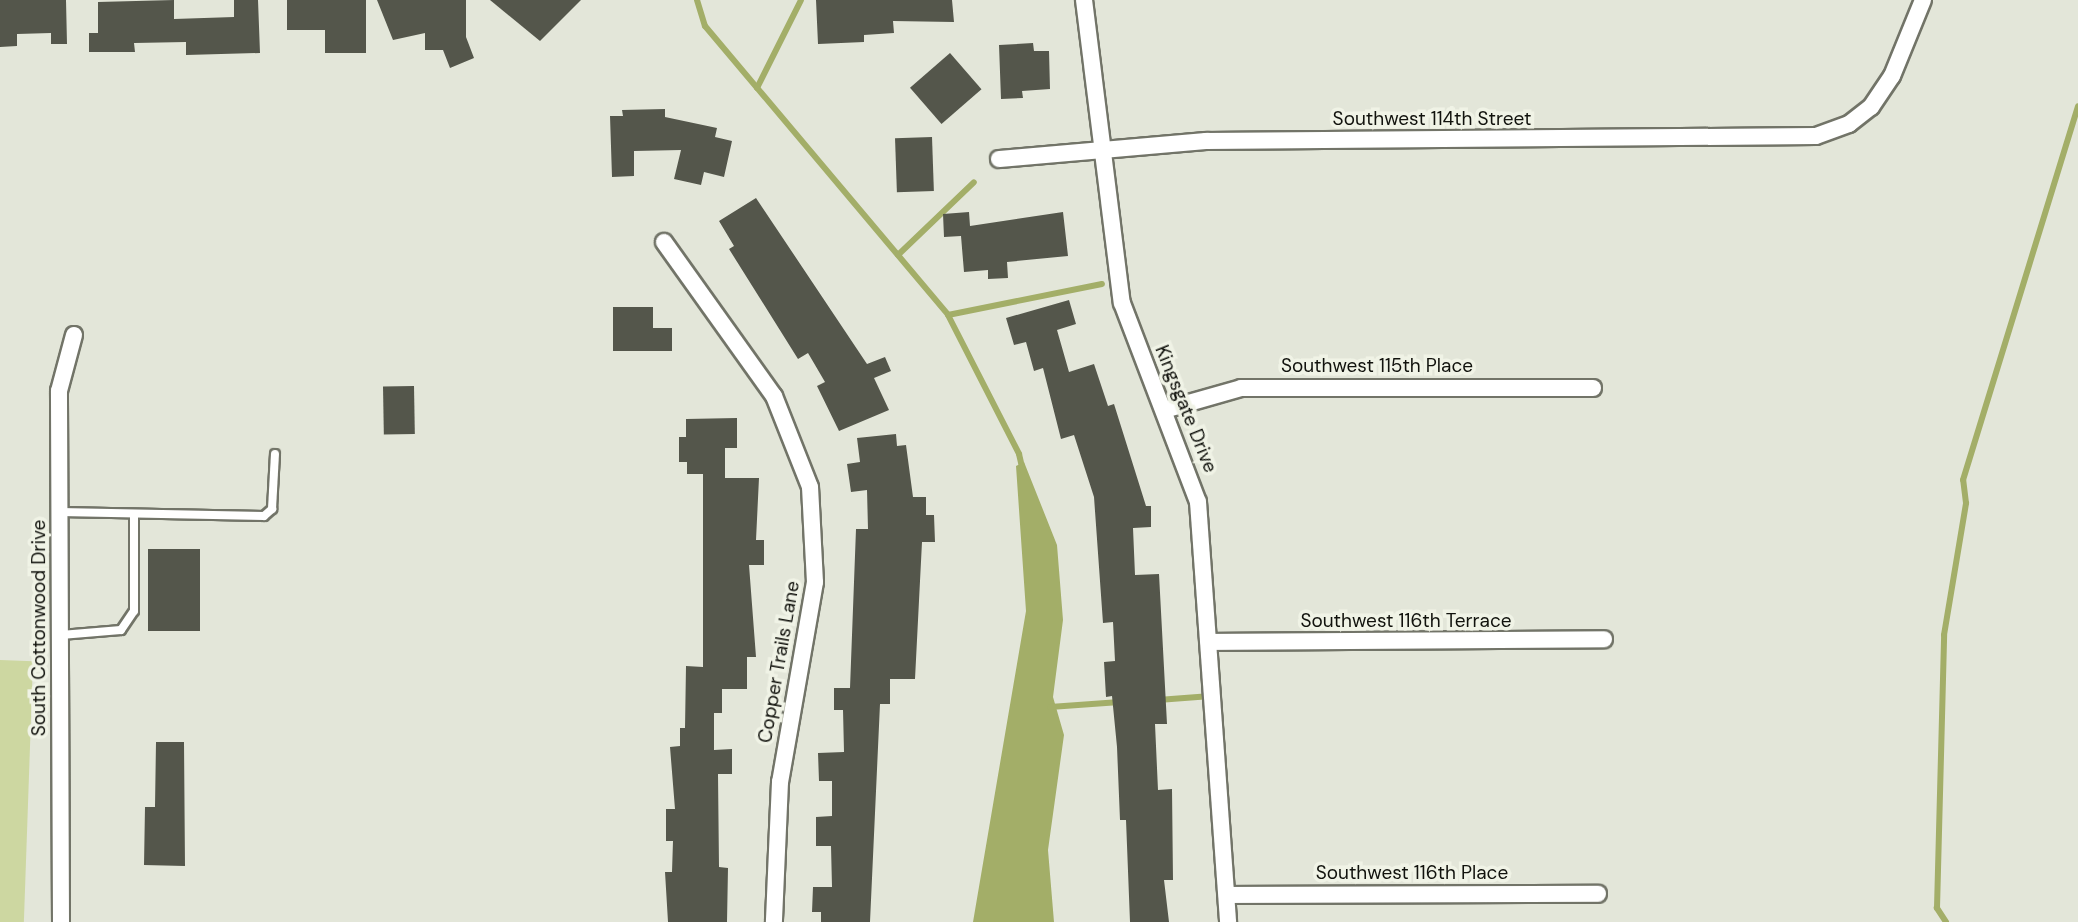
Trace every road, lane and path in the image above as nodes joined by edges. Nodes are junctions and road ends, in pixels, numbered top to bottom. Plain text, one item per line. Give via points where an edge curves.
1 (1084, 0) edge
2 (1923, 0) edge
3 (1101, 150) junction
4 (999, 159) dead end
5 (664, 242) dead end
6 (74, 335) dead end
7 (1593, 388) dead end
8 (1164, 410) junction
9 (275, 454) dead end
10 (60, 512) junction
11 (134, 514) junction
12 (61, 635) junction
13 (1604, 639) dead end
14 (1209, 642) junction
15 (1598, 894) dead end
16 (1227, 895) junction
17 (61, 922) edge
18 (774, 922) edge
19 (1228, 922) edge

1 - 3 street, Kingsgate Drive
2 - 3 street, Southwest 114th Street via 1892,76 1862,116 1833,132 1800,138 1253,140
3 - 4 street, Southwest 114th Street
3 - 8 street, Kingsgate Drive via 1122,303
5 - 18 street, Copper Trails Lane via 774,396 810,487 815,582 783,757
6 - 10 street, South Cottonwood Drive via 59,391
7 - 8 street, Southwest 115th Place via 1250,387
8 - 14 street, Kingsgate Drive via 1198,502
9 - 11 lane via 272,509 264,516
10 - 11 lane
10 - 12 street, South Cottonwood Drive
11 - 12 lane via 134,611 121,630
12 - 17 street, South Cottonwood Drive
13 - 14 street, Southwest 116th Terrace
14 - 16 street, Kingsgate Drive
15 - 16 street, Southwest 116th Place
16 - 19 street, Kingsgate Drive

